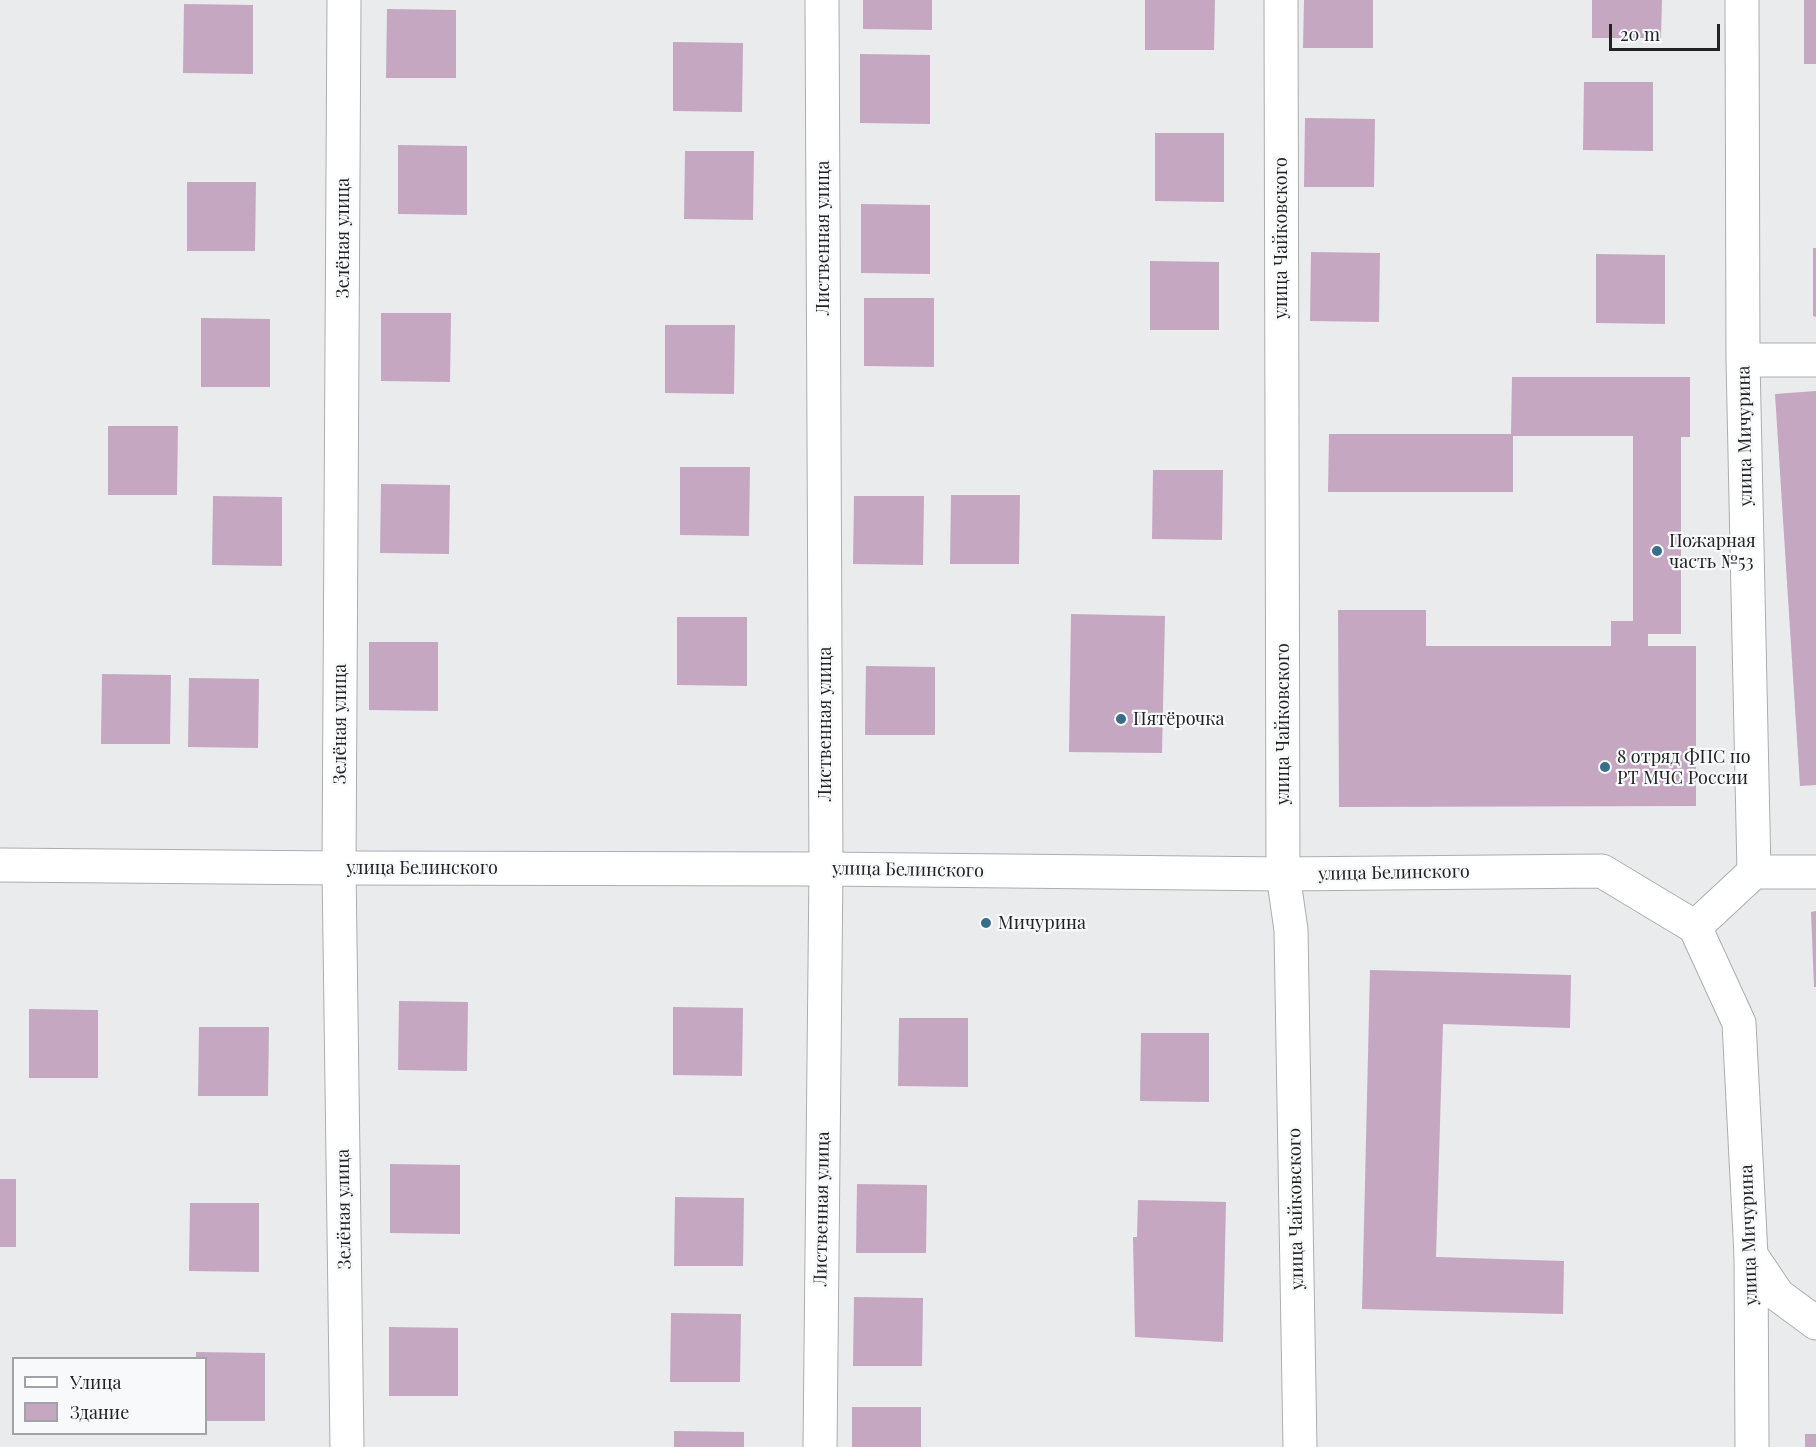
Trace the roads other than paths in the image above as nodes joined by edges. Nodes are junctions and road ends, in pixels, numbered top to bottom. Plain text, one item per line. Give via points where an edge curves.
1 (344, 0) edge
2 (822, 0) edge
3 (1281, 0) edge
4 (1742, 0) edge
5 (1743, 360) junction
6 (1816, 360) edge
7 (0, 865) edge
8 (339, 868) junction
9 (826, 869) junction
10 (1754, 872) junction
11 (1816, 872) edge
12 (1283, 874) junction
13 (1695, 927) junction
14 (1751, 1255) junction
15 (1816, 1323) edge
16 (348, 1447) edge
17 (820, 1447) edge
18 (1300, 1447) edge
19 (1752, 1447) edge

1 - 8 street, Зелёная улица
2 - 9 street, Лиственная улица
3 - 12 street, улица Чайковского
4 - 5 street, улица Мичурина
5 - 6 street
5 - 10 street, улица Мичурина
7 - 8 street, улица Белинского
8 - 9 street, улица Белинского
8 - 16 street, Зелёная улица
9 - 12 street, улица Белинского
9 - 17 street, Лиственная улица
10 - 11 street
10 - 13 street
12 - 13 street, улица Белинского via 1602,871
12 - 18 street, улица Чайковского via 1292,930
13 - 14 street, улица Мичурина via 1739,1023
14 - 15 street via 1778,1295
14 - 19 street, улица Мичурина

